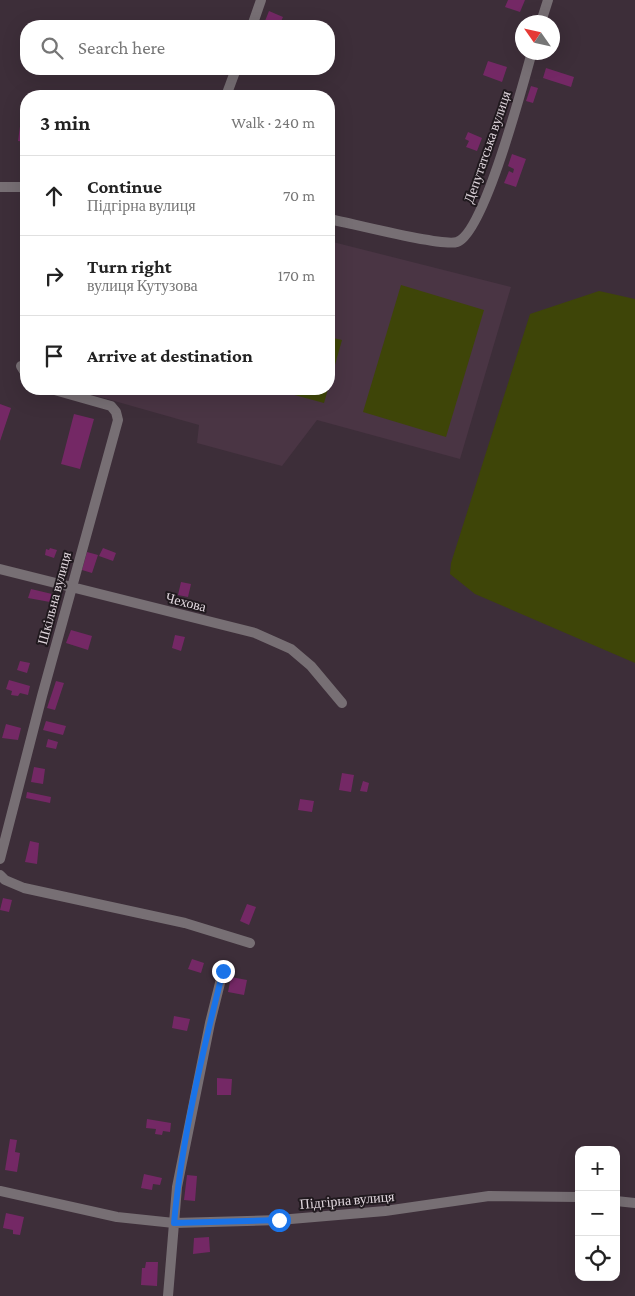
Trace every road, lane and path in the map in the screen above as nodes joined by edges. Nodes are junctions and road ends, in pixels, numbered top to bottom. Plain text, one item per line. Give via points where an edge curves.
1 (261, 0) edge
2 (548, 0) edge
3 (543, 15) edge
4 (254, 20) edge
5 (529, 60) edge
6 (234, 75) edge
7 (228, 90) edge
8 (0, 187) edge
9 (20, 187) edge
10 (335, 220) edge
11 (72, 395) edge
12 (0, 569) edge
13 (72, 587) junction
14 (342, 703) dead end
15 (0, 859) edge
16 (0, 875) edge
17 (250, 943) dead end
18 (223, 971) dead end
19 (0, 1191) edge
20 (575, 1198) edge
21 (620, 1201) edge
22 (635, 1203) edge
23 (174, 1223) junction
24 (168, 1296) edge

1 - 4 street
2 - 3 street
5 - 10 street, Депутатська вулиця via 484,202 464,238 455,243 432,240
6 - 7 street
8 - 9 street
11 - 13 street, Шкільна вулиця via 107,405 118,416
12 - 13 street, Чехова
13 - 14 street, Чехова via 255,633 298,655
13 - 15 street, Шкільна вулиця
16 - 17 street via 24,888 185,923
18 - 23 street via 188,1126
19 - 23 street, Підгірна вулиця via 117,1217
20 - 23 street, Підгірна вулиця via 488,1196 385,1211 279,1220
21 - 22 street
23 - 24 street

